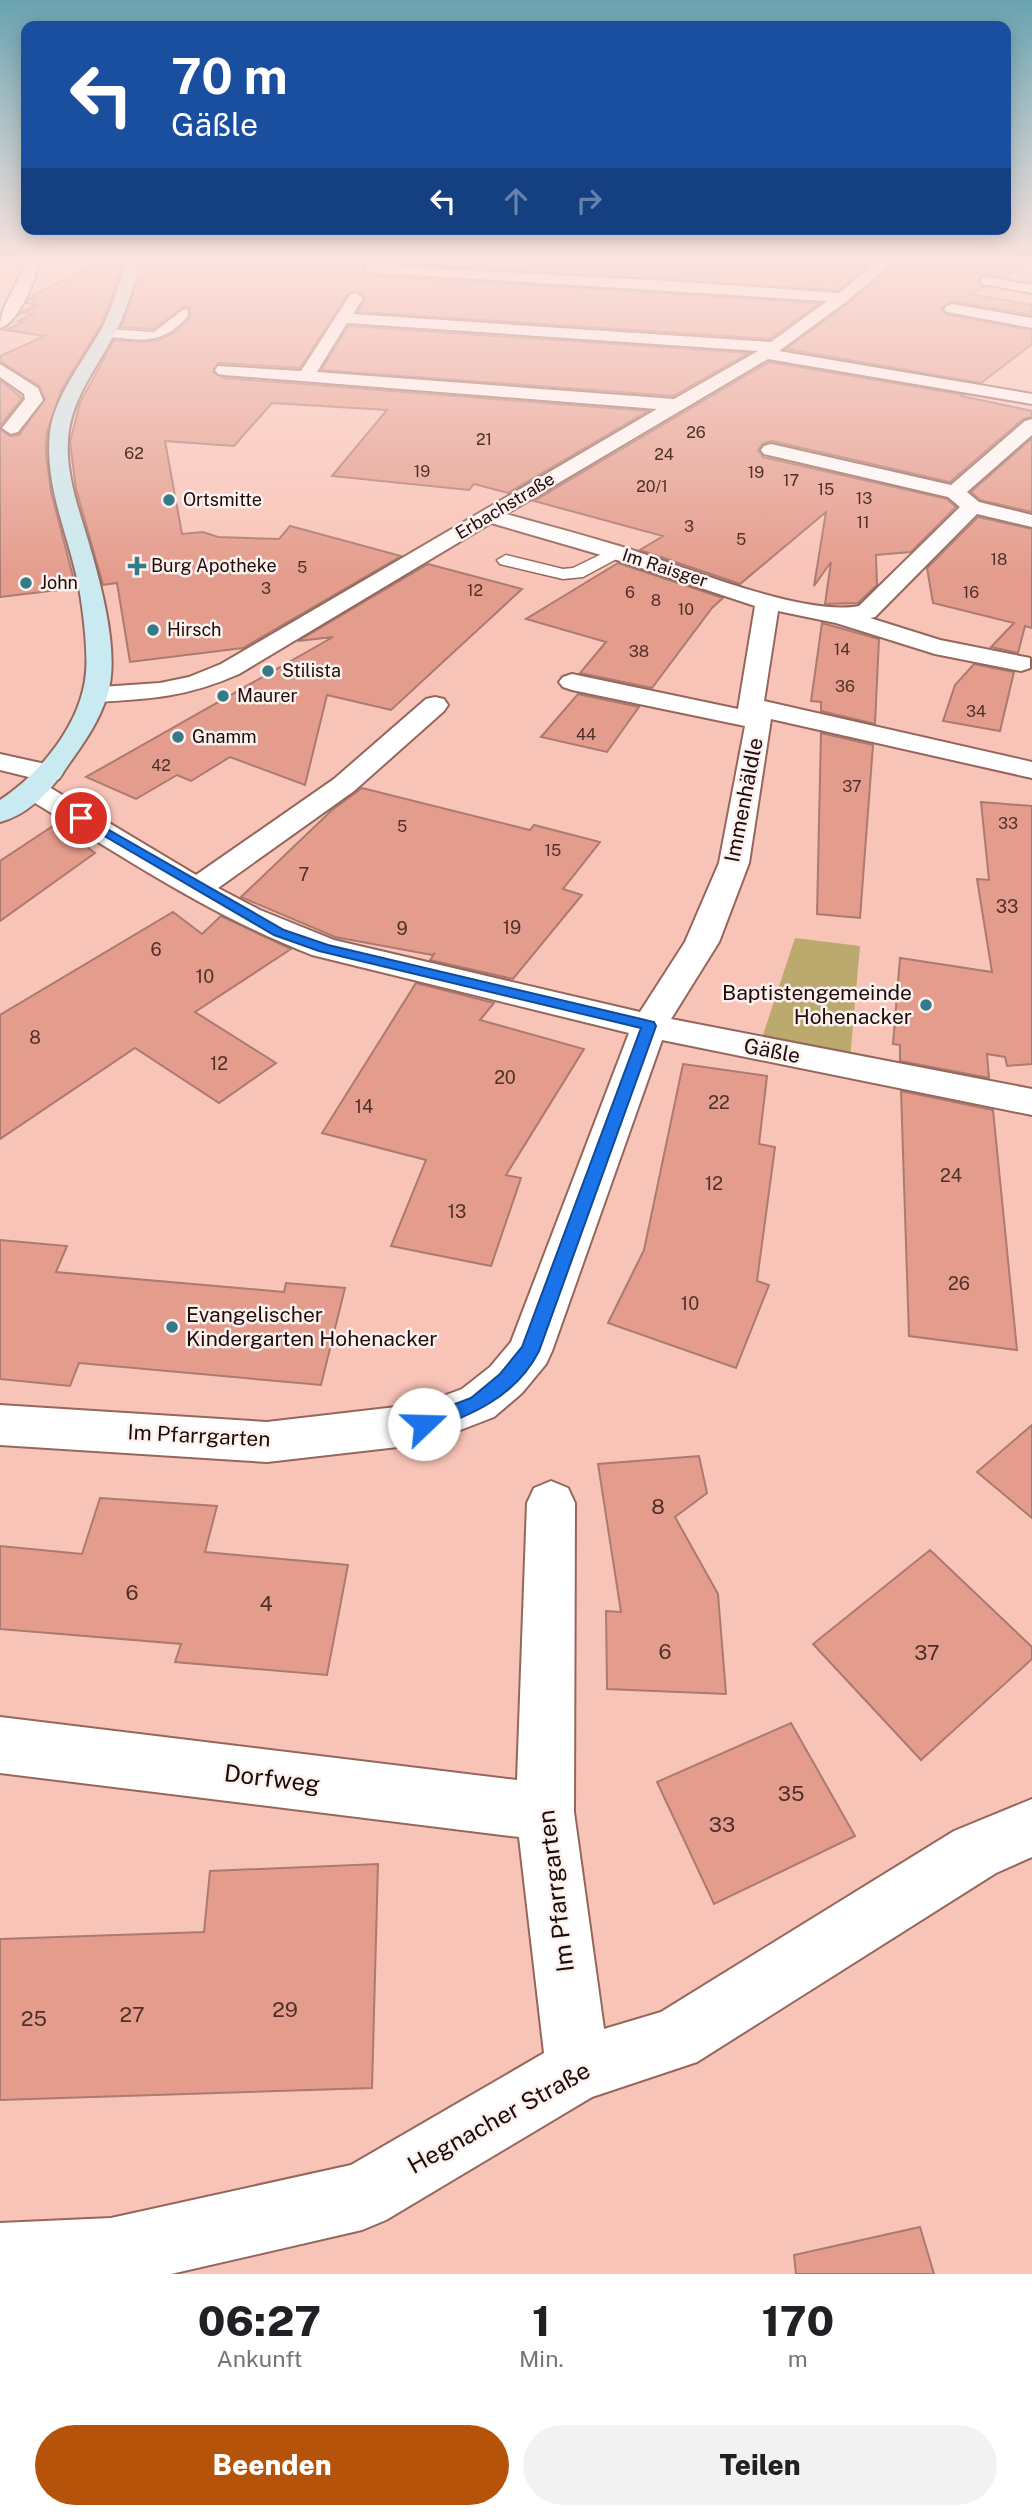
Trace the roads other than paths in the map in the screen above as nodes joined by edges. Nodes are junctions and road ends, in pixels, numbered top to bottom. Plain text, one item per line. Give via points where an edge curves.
1 (87, 365) edge
2 (313, 365) edge
3 (744, 365) edge
4 (846, 365) edge
5 (0, 369) edge
6 (224, 370) dead end
7 (306, 376) junction
8 (1032, 399) edge
9 (675, 405) junction
10 (1032, 425) edge
11 (60, 428) junction
12 (5, 431) edge
13 (771, 450) dead end
14 (955, 492) junction
15 (972, 507) junction
16 (491, 516) junction
17 (1032, 521) edge
18 (616, 552) junction
19 (506, 560) dead end
20 (768, 602) junction
21 (841, 617) junction
22 (1021, 663) dead end
23 (572, 682) dead end
24 (95, 694) junction
25 (435, 705) dead end
26 (755, 713) junction
27 (0, 762) edge
28 (1032, 770) edge
29 (42, 781) junction
30 (0, 813) edge
31 (198, 888) junction
32 (649, 1026) junction
33 (1032, 1102) edge
34 (0, 1425) edge
35 (551, 1503) dead end
36 (0, 1745) edge
37 (545, 1812) junction
38 (1032, 1828) edge
39 (578, 2068) junction
40 (0, 2258) edge
41 (108, 2264) edge

1 - 11 street
2 - 7 street
3 - 9 street, Erbachstraße
4 - 8 street
5 - 12 street via 32,392 34,400
6 - 7 street
7 - 9 street
9 - 16 street, Erbachstraße
10 - 14 street
11 - 12 street
11 - 24 street via 62,489 92,597 99,671
13 - 14 street
14 - 15 street
15 - 17 street
15 - 21 street via 867,612
16 - 18 street, Im Raisger
16 - 24 street, Erbachstraße via 230,669 160,691
18 - 19 lane via 577,573 563,574
18 - 20 street, Im Raisger
20 - 21 street, Im Raisger
20 - 26 street, Immenhäldle
21 - 22 street, Im Raisger via 935,647
23 - 26 street, Immenhäldle
24 - 29 street via 83,724
25 - 31 street via 344,785
26 - 28 street, Immenhäldle
26 - 32 street, Immenhäldle via 734,863 702,943
27 - 29 street, Gäßle
29 - 30 street
29 - 31 street, Gäßle
31 - 32 street, Gäßle via 279,933 324,948
32 - 33 street, Gäßle
32 - 34 street, Im Pfarrgarten via 530,1351 506,1380 478,1403 424,1424 267,1442
35 - 37 street, Im Pfarrgarten
36 - 37 street, Dorfweg
37 - 39 street, Im Pfarrgarten
38 - 39 street, Hegnacher Straße via 975,1852 675,2040
39 - 41 street, Hegnacher Straße via 362,2196
40 - 41 street, Hegnacher Straße

